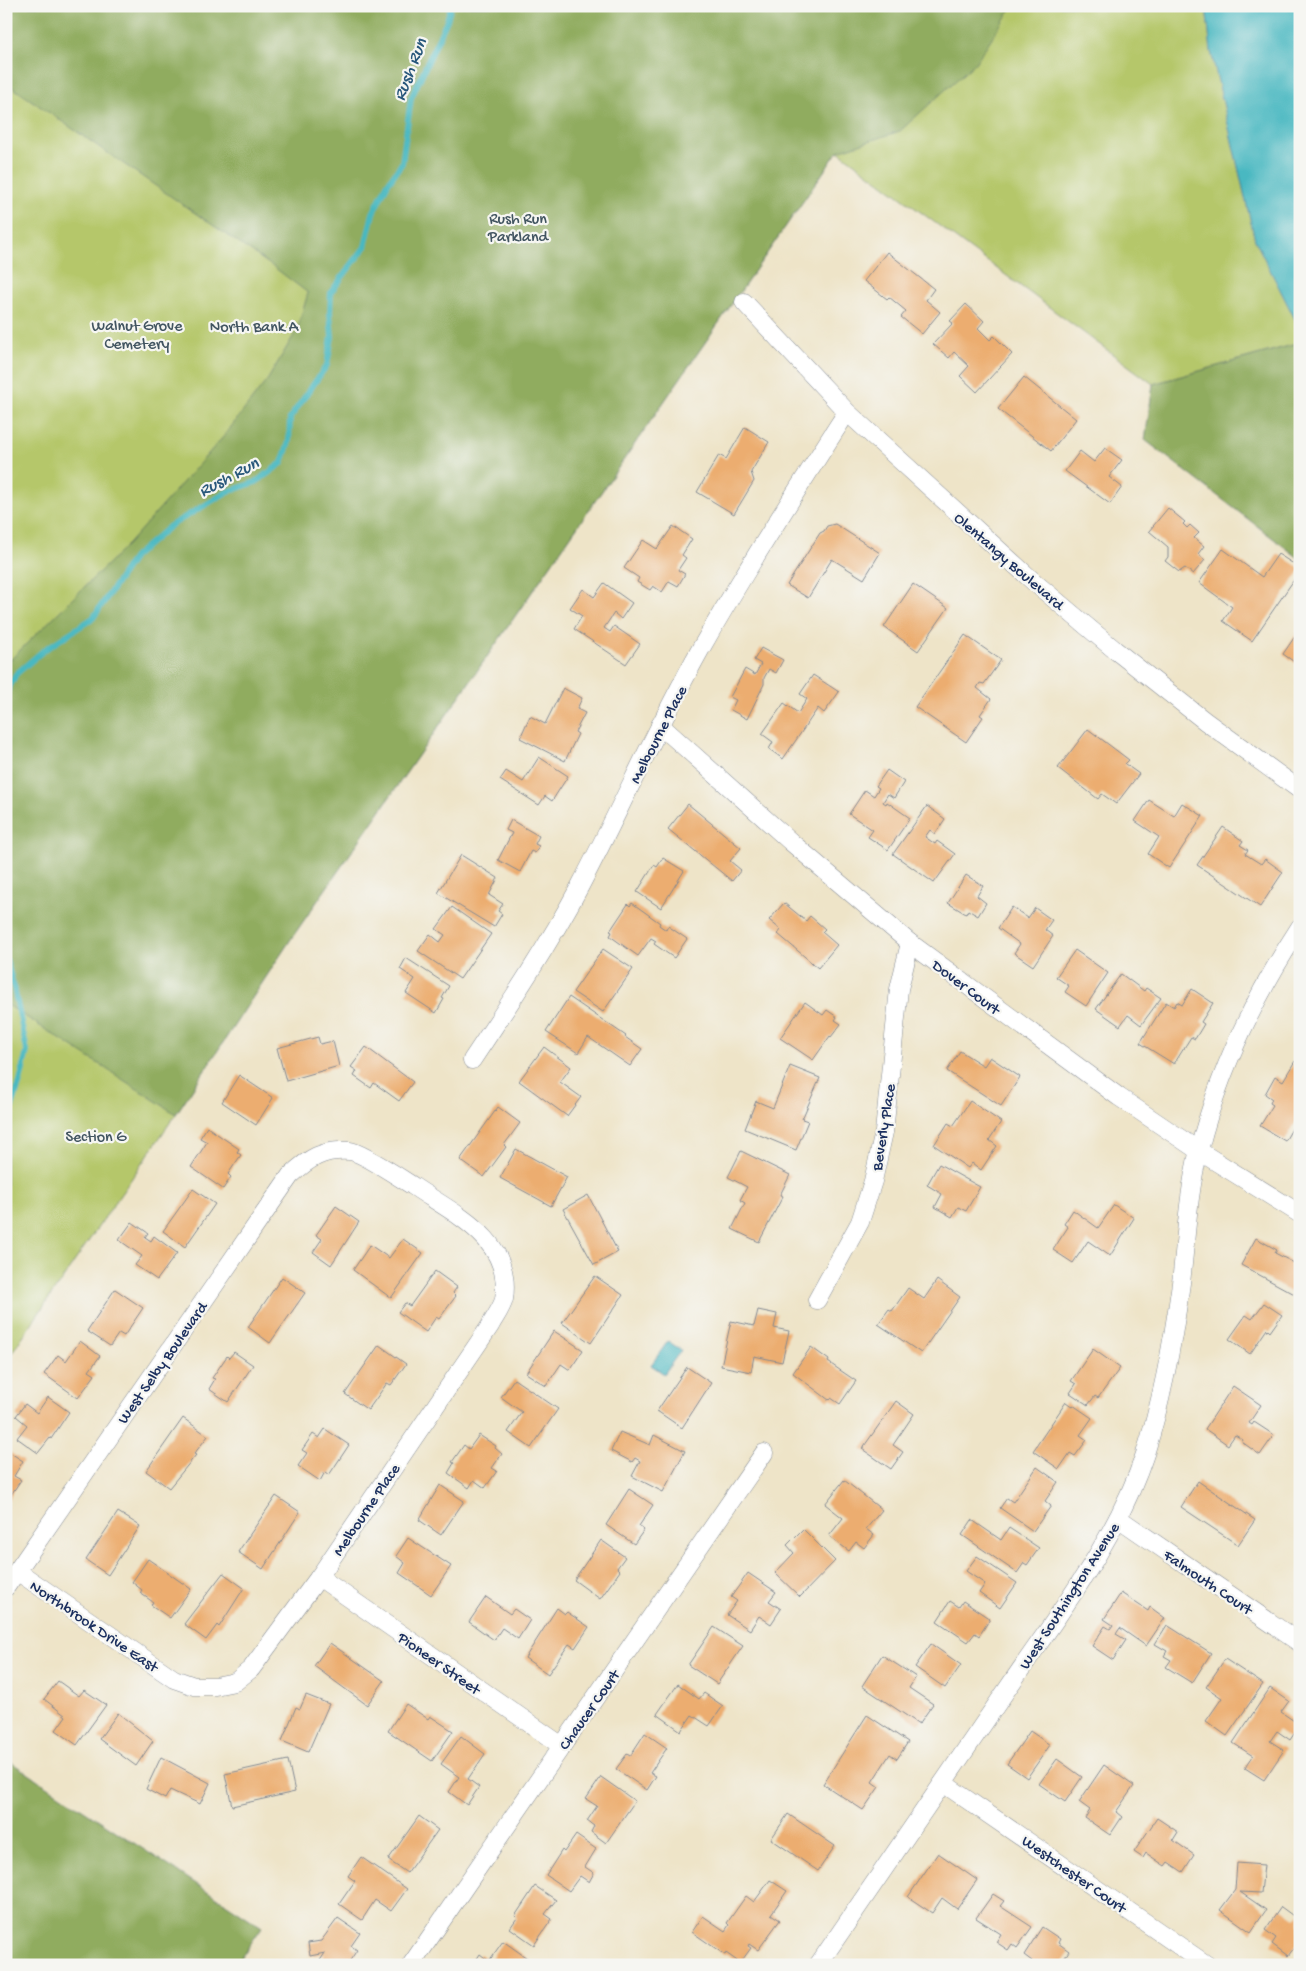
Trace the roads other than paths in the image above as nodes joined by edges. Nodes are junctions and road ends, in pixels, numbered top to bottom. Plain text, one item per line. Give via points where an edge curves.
1 (744, 302) dead end
2 (847, 412) junction
3 (660, 725) junction
4 (1300, 790) edge
5 (1300, 927) edge
6 (910, 943) junction
7 (472, 1060) dead end
8 (1199, 1151) junction
9 (328, 1152) joint
10 (1300, 1214) edge
11 (817, 1300) dead end
12 (764, 1454) dead end
13 (1118, 1518) junction
14 (17, 1571) junction
15 (319, 1577) junction
16 (6, 1586) edge
17 (1300, 1643) edge
18 (174, 1679) joint
19 (562, 1746) junction
20 (943, 1783) junction
21 (412, 1965) edge
22 (818, 1965) edge
23 (1207, 1965) edge

1 - 2 street, Olentangy Boulevard
2 - 3 street, Melbourne Place via 700,650
2 - 4 street, Olentangy Boulevard via 1034,582 1115,650
3 - 6 street, Dover Court
3 - 7 street, Melbourne Place via 553,934
5 - 8 street, West Southington Avenue via 1240,1030
6 - 8 street, Dover Court
6 - 11 street, Beverly Place via 900,990 884,1132 873,1181 860,1222
8 - 10 street, Dover Court
8 - 13 street, West Southington Avenue via 1169,1364 1144,1455
9 - 14 street, West Selby Boulevard via 307,1160 290,1176
9 - 15 street, Melbourne Place via 353,1151 480,1231 495,1249 503,1272 504,1301
12 - 19 street, Chaucer Court
13 - 17 street, Falmouth Court
13 - 20 street, West Southington Avenue via 1071,1595
14 - 16 street, West Selby Boulevard
14 - 18 street, Northbrook Drive East
15 - 18 street, Melbourne Place via 251,1669 235,1682 194,1686
15 - 19 street, Pioneer Street
19 - 21 street, Chaucer Court
20 - 22 street, West Southington Avenue
20 - 23 street, Westchester Court

